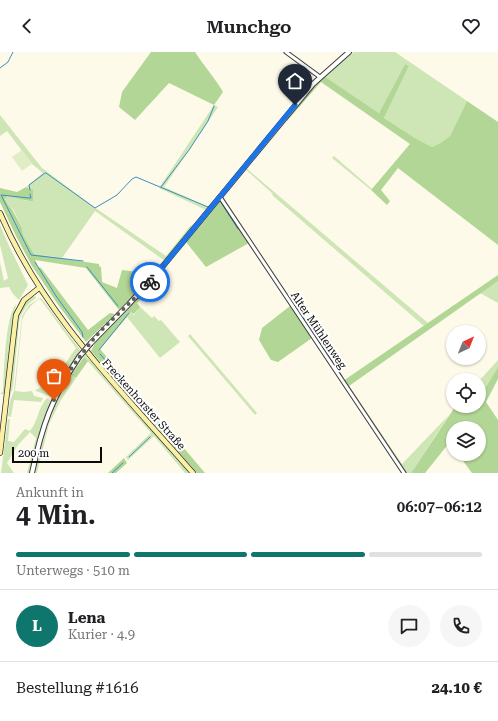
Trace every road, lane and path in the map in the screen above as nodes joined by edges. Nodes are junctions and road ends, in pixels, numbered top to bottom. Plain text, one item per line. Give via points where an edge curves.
1 (286, 52) edge
2 (349, 52) edge
3 (320, 76) junction
4 (220, 197) junction
5 (0, 213) edge
6 (40, 288) junction
7 (0, 453) edge
8 (32, 473) edge
9 (193, 473) edge
10 (404, 473) edge

1 - 3 street
2 - 3 street
3 - 4 street
4 - 8 street, bridge via 154,277 79,357 62,383 47,414
4 - 10 street, Alter Mühlenweg
5 - 6 main road, Freckenhorster Straße via 20,256
6 - 7 main road via 24,300 16,315
6 - 9 main road, Freckenhorster Straße via 64,324

